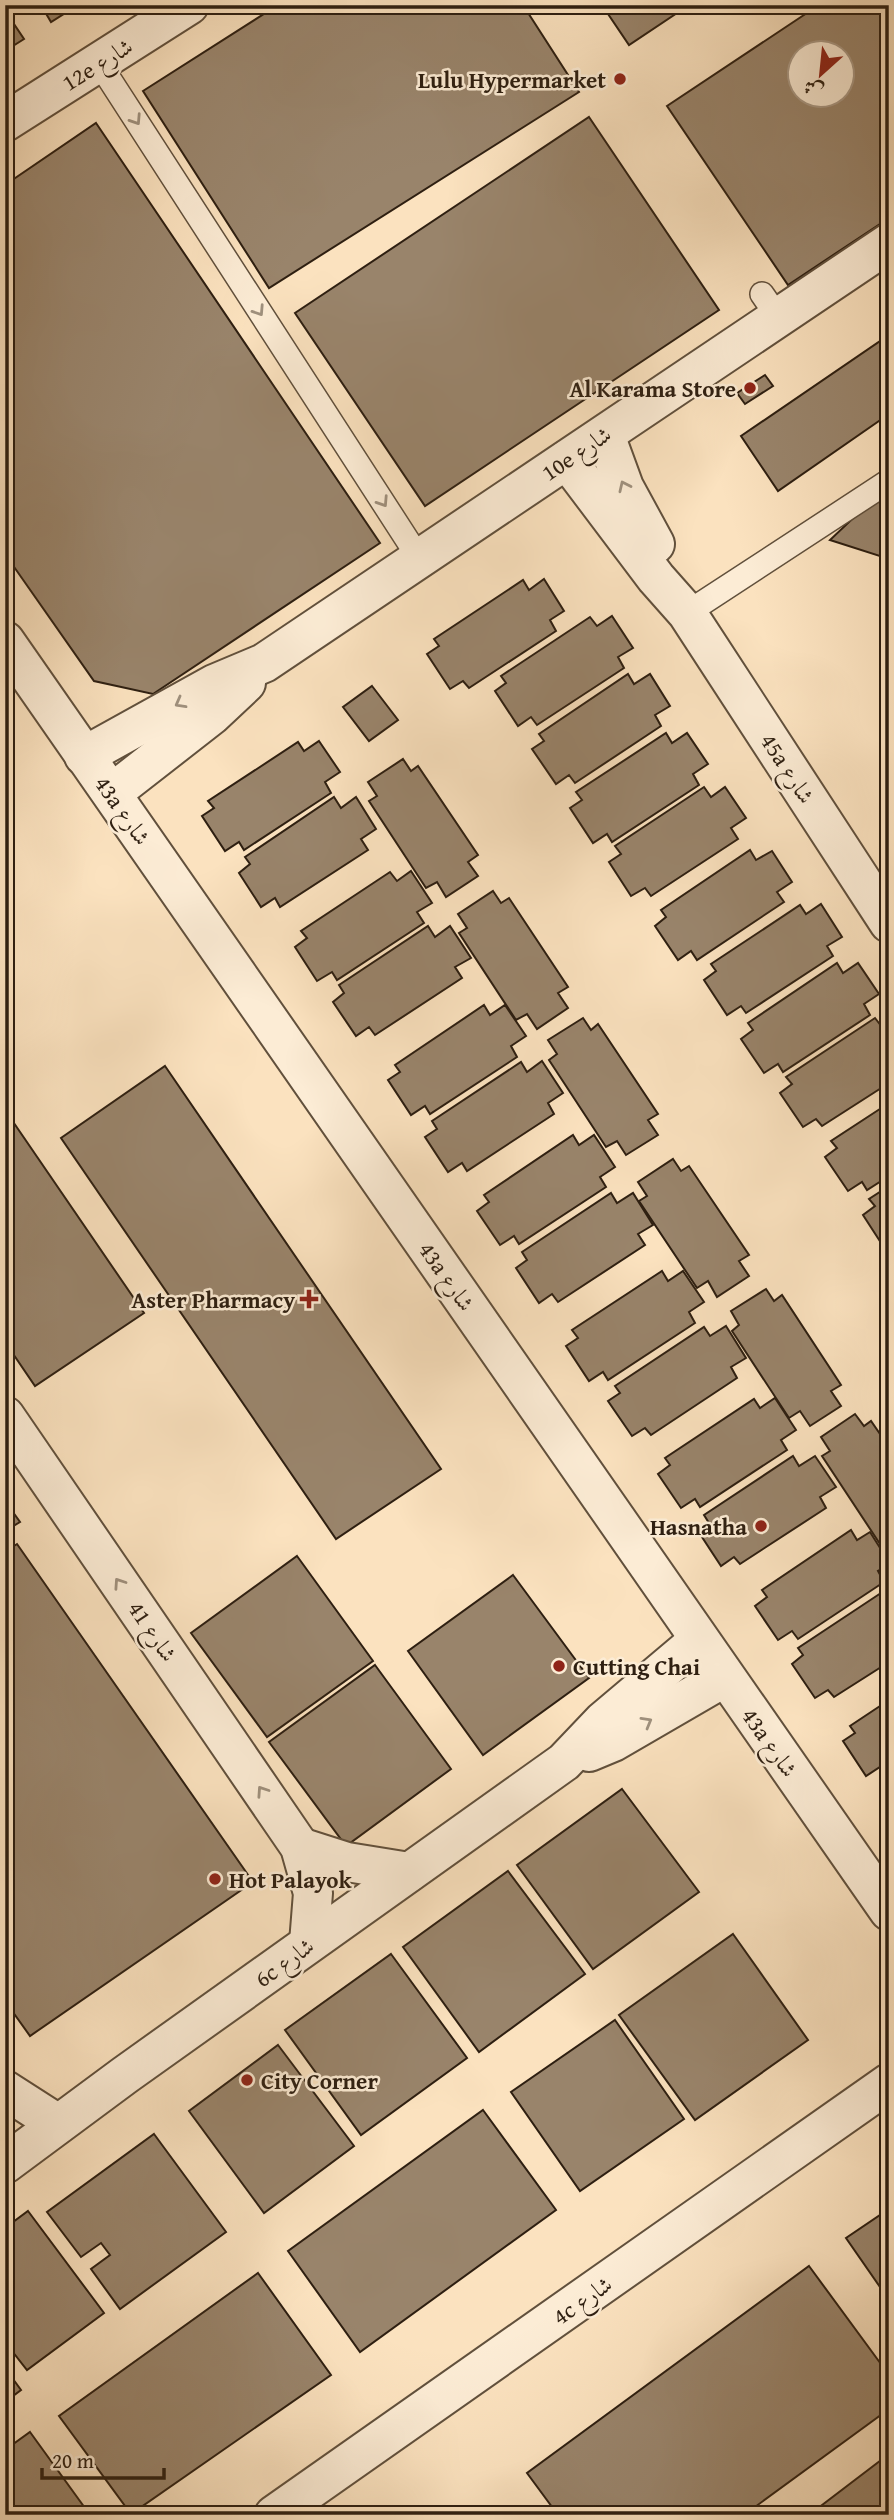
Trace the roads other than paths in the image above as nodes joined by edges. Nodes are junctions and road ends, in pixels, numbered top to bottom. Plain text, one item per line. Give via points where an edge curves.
1 (189, 5) edge
2 (99, 63) junction
3 (5, 122) edge
4 (889, 243) edge
5 (889, 277) edge
6 (817, 291) junction
7 (605, 435) junction
8 (567, 460) junction
9 (889, 481) edge
10 (419, 558) junction
11 (687, 612) junction
12 (5, 641) edge
13 (264, 663) junction
14 (84, 756) junction
15 (112, 793) junction
16 (889, 923) edge
17 (5, 1416) edge
18 (699, 1640) junction
19 (725, 1677) junction
20 (564, 1762) junction
21 (300, 1847) junction
22 (409, 1872) junction
23 (889, 1911) edge
24 (309, 1943) junction
25 (889, 2083) edge
26 (5, 2090) edge
27 (58, 2124) junction
28 (5, 2164) edge
29 (274, 2515) edge

1 - 2 street, 12e شارع
2 - 3 street, 12e شارع
2 -> 10 lane
4 - 6 street, 10e شارع
5 - 6 street
6 - 7 street, 10e شارع via 770,305
7 - 8 street, 10e شارع
11 -> 7 street, 45a شارع via 670,570 624,488
8 - 10 street, 10e شارع
8 - 11 street, 45a شارع
9 - 11 lane
10 - 13 street, 10e شارع
11 - 16 street, 45a شارع
12 - 14 street, 43a شارع
13 -> 14 street, 10e شارع via 214,684
13 - 15 street, 10e شارع via 226,703
14 - 15 street, 43a شارع
15 - 18 street, 43a شارع
21 -> 17 street, شارع 41
18 - 19 street, 43a شارع
18 - 20 street, 6c شارع via 603,1721
20 -> 19 street, 6c شارع via 613,1742
19 - 23 street, 43a شارع
20 - 22 street, 6c شارع
21 - 22 street via 347,1863
21 - 24 street, شارع 41 via 313,1893
22 - 24 street, 6c شارع
24 - 27 street, 6c شارع
25 - 29 street, 4c شارع
26 - 27 street
27 - 28 street, 6c شارع

